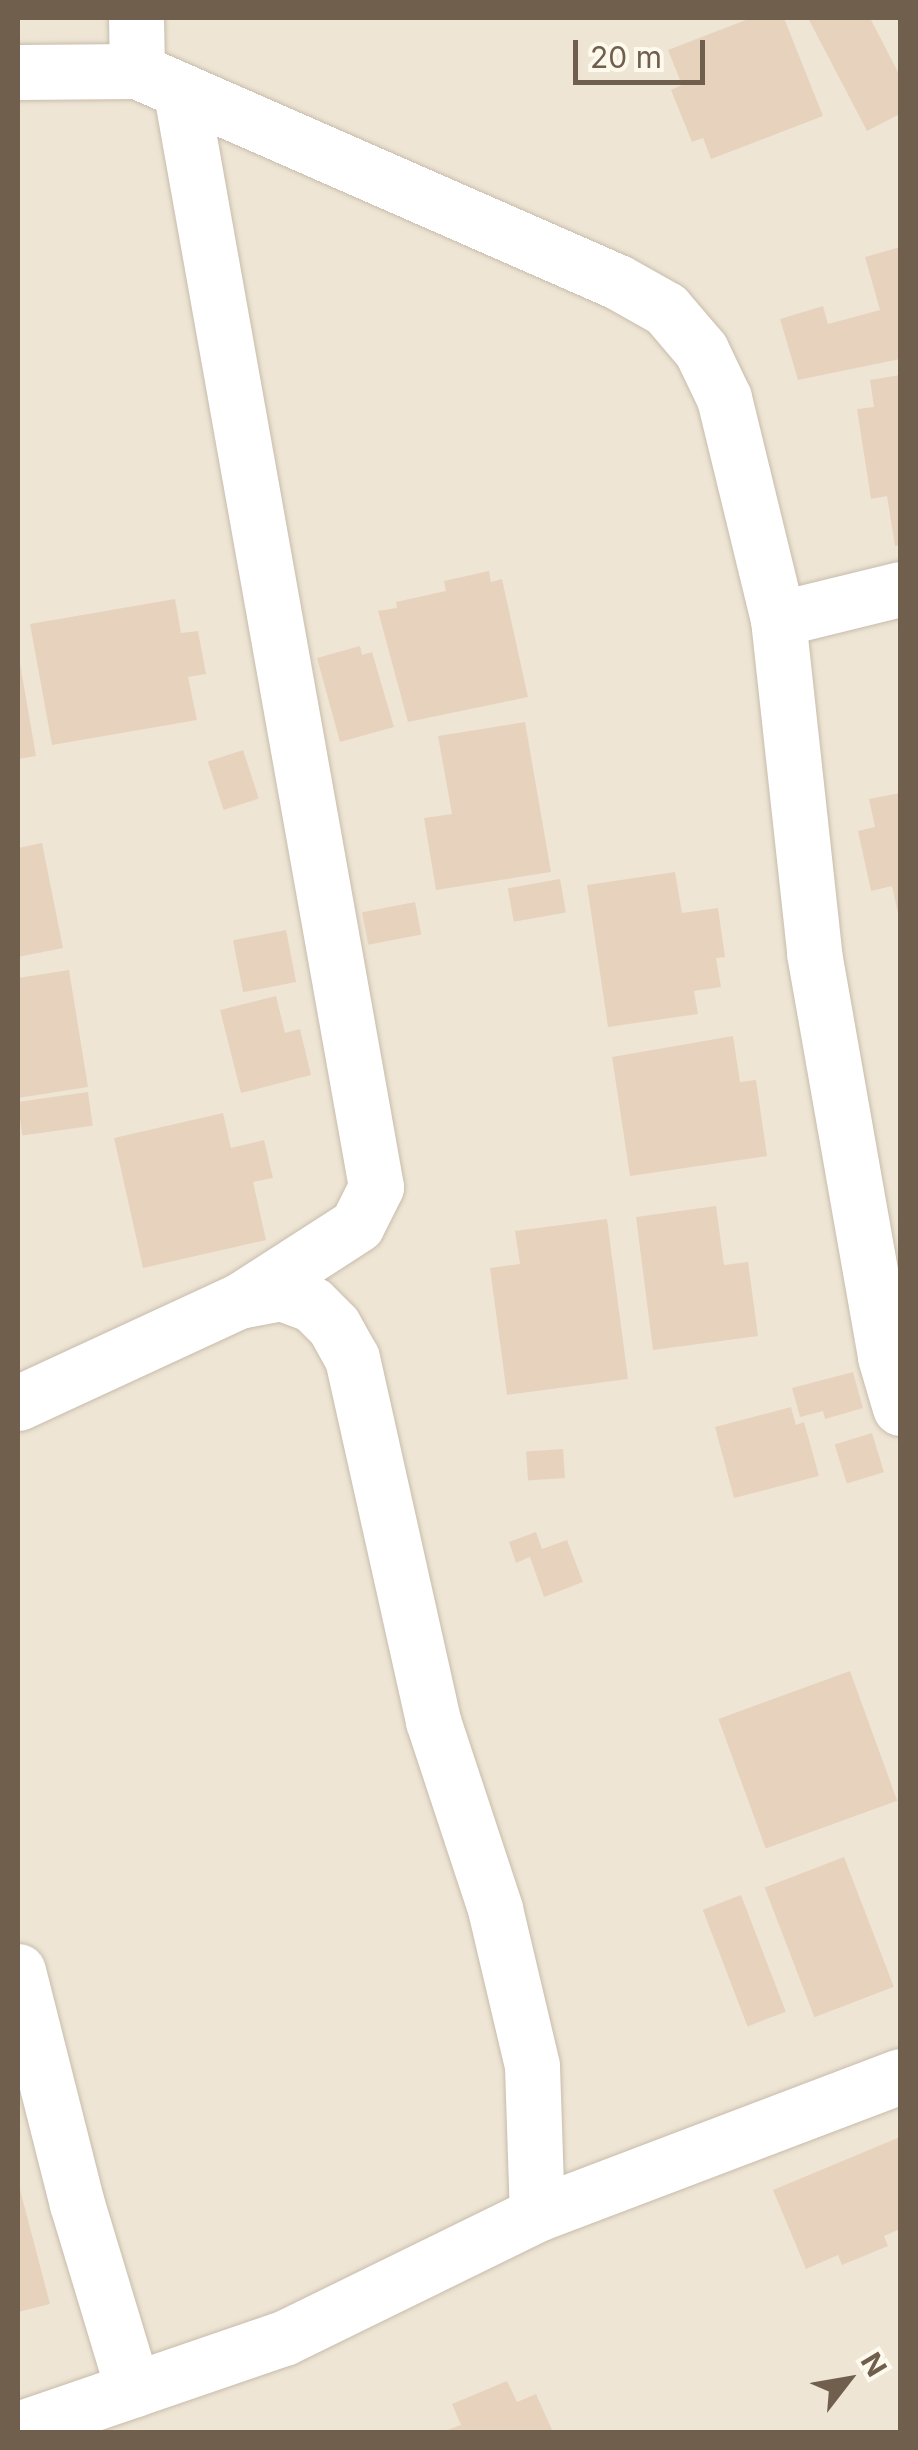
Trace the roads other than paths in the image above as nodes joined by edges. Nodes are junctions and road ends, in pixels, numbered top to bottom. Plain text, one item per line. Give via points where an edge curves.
1 (151, 60) edge
2 (18, 72) edge
3 (900, 590) edge
4 (778, 620) junction
5 (239, 1302) junction
6 (18, 1403) edge
7 (900, 1408) edge
8 (18, 1971) edge
9 (900, 2076) edge
10 (538, 2214) junction
11 (133, 2390) junction
12 (18, 2430) edge

1 - 2 street
1 - 4 street via 666,309 700,350 724,398
1 - 5 street via 376,1187 357,1225
3 - 4 street
4 - 7 street via 814,953 884,1357
5 - 6 street
5 - 10 street via 281,1293 312,1304 352,1358 433,1721 494,1910 532,2066
8 - 11 street
9 - 10 street
10 - 11 street via 284,2338
11 - 12 street

